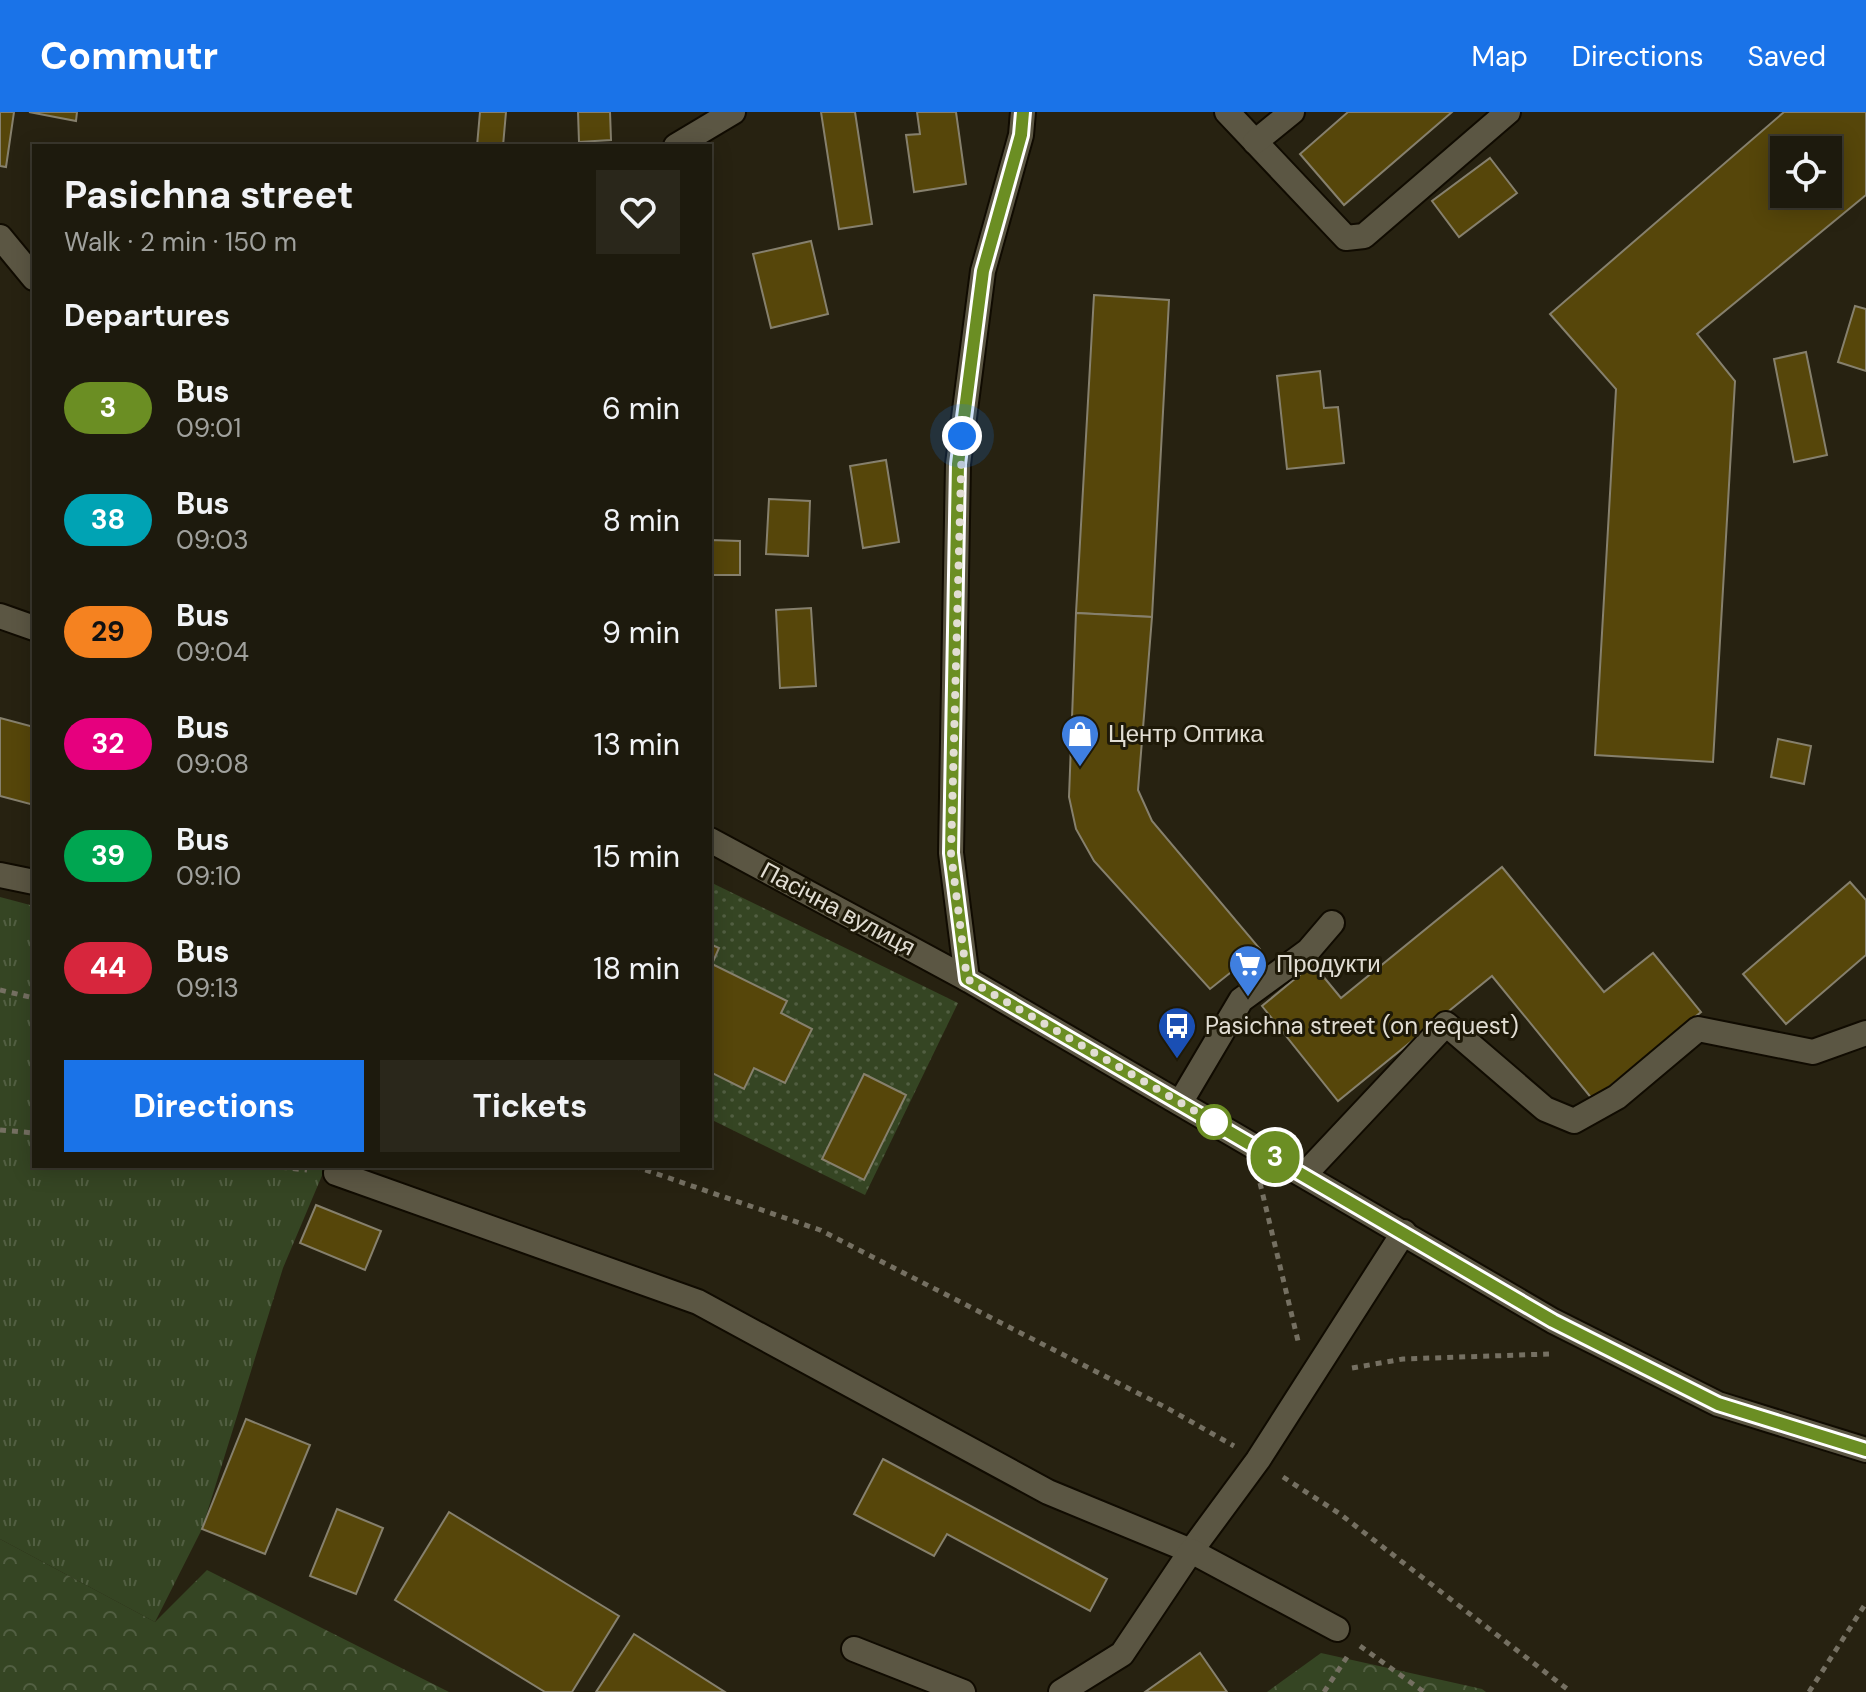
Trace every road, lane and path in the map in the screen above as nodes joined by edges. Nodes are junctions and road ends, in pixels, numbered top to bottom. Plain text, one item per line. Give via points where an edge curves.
1 (733, 112) edge
2 (1023, 112) edge
3 (1227, 112) edge
4 (1292, 112) edge
5 (1508, 112) edge
6 (1255, 142) junction
7 (679, 144) edge
8 (0, 237) edge
9 (32, 276) edge
10 (0, 616) edge
11 (32, 627) edge
12 (712, 841) edge
13 (0, 875) edge
14 (32, 882) edge
15 (1332, 923) dead end
16 (967, 979) junction
17 (0, 990) edge
18 (32, 998) edge
19 (1866, 1033) edge
20 (1180, 1103) junction
21 (0, 1130) edge
22 (32, 1133) edge
23 (1252, 1144) junction
24 (288, 1168) edge
25 (640, 1168) edge
26 (336, 1173) joint
27 (1305, 1174) junction
28 (1404, 1232) junction
29 (1555, 1354) dead end
30 (1304, 1386) junction
31 (1866, 1450) edge
32 (1258, 1460) junction
33 (1191, 1551) junction
34 (1866, 1603) edge
35 (1337, 1629) junction
36 (854, 1649) dead end
37 (963, 1692) edge
38 (1061, 1692) edge
39 (1324, 1692) edge
40 (1424, 1692) edge
41 (1571, 1692) edge
42 (1809, 1692) edge

1 - 7 street
2 - 16 street via 983,271 958,464 951,853
3 - 6 street
4 - 6 street
5 - 6 street via 1364,236 1346,238
8 - 9 street
10 - 11 street
12 - 16 street, Пасічна вулиця
13 - 14 street
15 - 20 street via 1308,951 1241,1000
16 - 20 street, Пасічна вулиця
17 - 18 path
19 - 27 street via 1813,1052 1698,1029 1617,1097 1574,1121 1545,1109 1446,1024
20 - 23 street, Пасічна вулиця
21 - 22 path
23 - 27 street, Пасічна вулиця
23 - 30 path via 1290,1299
24 - 26 path
25 - 32 path via 820,1230
26 - 33 street via 698,1302 1048,1492
27 - 28 street, Пасічна вулиця
28 - 30 street
28 - 31 street, Пасічна вулиця via 1553,1321 1718,1404
29 - 30 path via 1403,1359 1341,1369
30 - 32 street
32 - 33 street
32 - 41 path via 1340,1514
33 - 35 street
33 - 38 street via 1122,1654
34 - 42 path
35 - 39 path via 1348,1659
35 - 40 path
36 - 37 street

